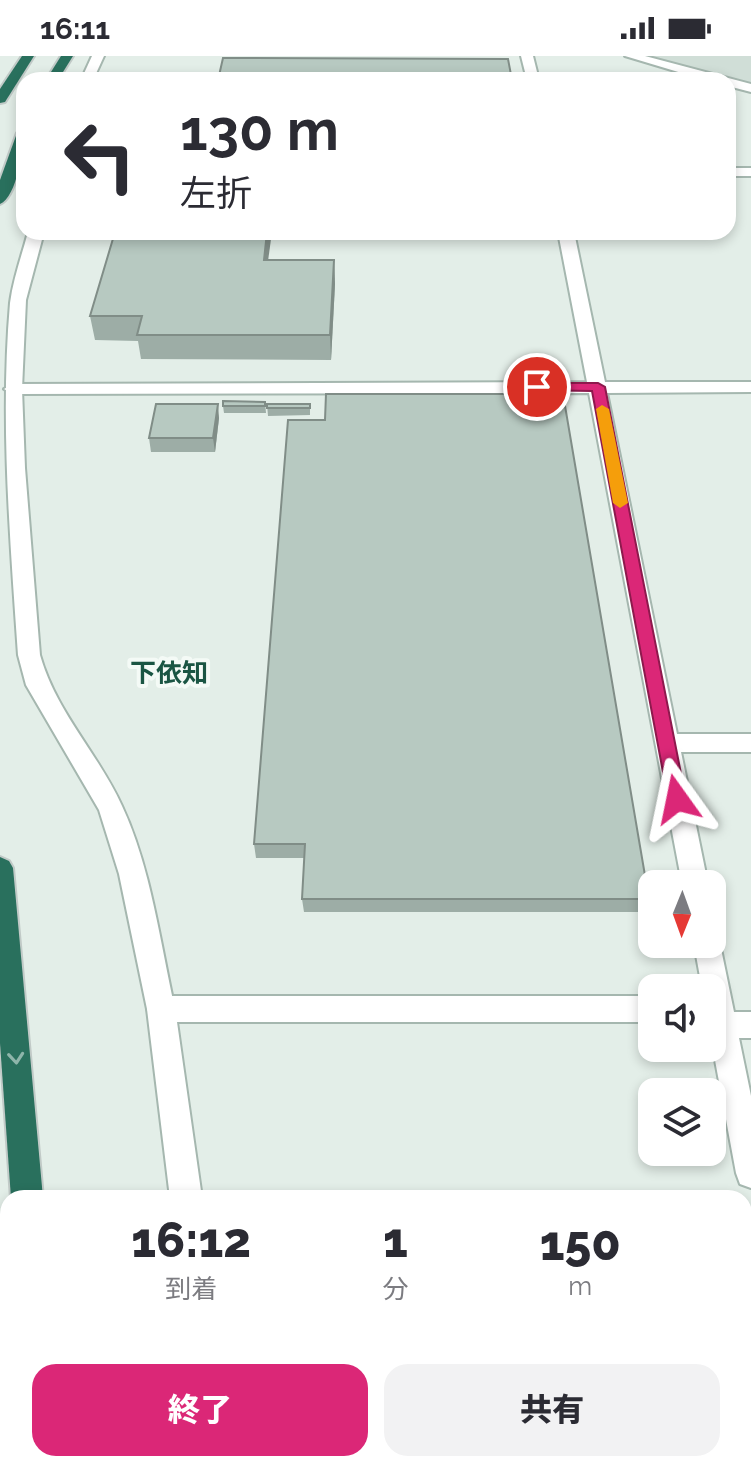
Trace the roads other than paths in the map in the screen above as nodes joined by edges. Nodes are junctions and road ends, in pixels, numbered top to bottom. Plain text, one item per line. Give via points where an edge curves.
1 (631, 56) edge
2 (690, 72) edge
3 (16, 74) edge
4 (0, 99) edge
5 (16, 155) edge
6 (0, 200) edge
7 (34, 240) edge
8 (568, 240) edge
9 (598, 387) junction
10 (751, 387) edge
11 (13, 389) junction
12 (8, 469) edge
13 (666, 743) junction
14 (751, 743) edge
15 (0, 868) edge
16 (692, 870) edge
17 (161, 1009) junction
18 (638, 1009) edge
19 (726, 1017) edge
20 (751, 1173) edge
21 (26, 1190) edge
22 (185, 1190) edge

1 - 2 street
3 - 4 highway
5 - 6 highway
7 - 11 street via 18,300
8 - 9 street
9 - 10 street
9 - 11 street
9 - 13 street
11 - 12 street
12 - 17 street via 37,685 111,808 132,874
13 - 14 street
13 - 16 street
15 -> 21 highway
17 - 18 street
17 - 22 street
19 - 20 street

